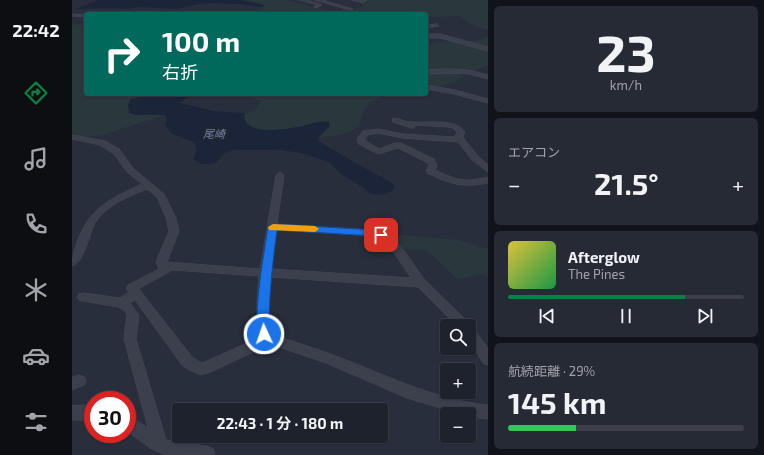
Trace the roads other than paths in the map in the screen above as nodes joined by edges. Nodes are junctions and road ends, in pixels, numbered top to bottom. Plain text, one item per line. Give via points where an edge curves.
1 (302, 0) edge
2 (318, 0) edge
3 (354, 0) edge
4 (365, 0) edge
5 (316, 7) dead end
6 (351, 9) dead end
7 (72, 14) edge
8 (84, 16) edge
9 (437, 26) dead end
10 (428, 27) edge
11 (428, 36) edge
12 (488, 49) edge
13 (428, 72) edge
14 (488, 77) edge
15 (428, 87) edge
16 (488, 101) edge
17 (396, 120) dead end
18 (405, 124) junction
19 (72, 137) edge
20 (445, 138) junction
21 (460, 140) junction
22 (488, 169) edge
23 (280, 175) dead end
24 (488, 180) edge
25 (148, 185) junction
26 (273, 227) junction
27 (72, 262) edge
28 (168, 268) junction
29 (266, 274) junction
30 (421, 283) junction
31 (135, 292) junction
32 (83, 297) dead end
33 (122, 303) junction
34 (458, 319) edge
35 (267, 340) junction
36 (476, 341) edge
37 (488, 359) edge
38 (84, 412) edge
39 (488, 412) edge
40 (72, 414) edge
41 (136, 428) edge
42 (160, 445) junction
43 (207, 454) edge

1 - 5 street via 320,5
2 - 6 street
3 - 4 street
7 - 8 street
9 - 10 street
11 - 12 street via 440,36
13 - 14 street via 464,70
15 - 16 street
17 - 18 street
18 - 20 street
18 - 21 street via 444,124 460,130
19 - 25 street via 103,143 118,152 130,170
20 - 21 street
20 - 24 street via 371,132 366,133 361,139 378,152 398,145 431,161 433,165 430,171 459,184
21 - 22 street
23 - 26 street
25 - 27 street via 106,205 95,214 80,251
25 - 28 street via 161,196 171,218 174,231 161,262
26 - 29 street
26 - 30 street via 381,235 398,249
28 - 29 street
28 - 31 street via 132,288
29 - 30 street
29 - 35 street via 263,321
30 - 34 street
31 - 33 street
31 - 35 street via 187,361 201,369
32 - 33 street
33 - 42 street via 133,315 130,339
35 - 39 street via 330,359 408,392 470,410
36 - 37 street
38 - 40 street
41 - 42 street
42 - 43 street via 167,449

